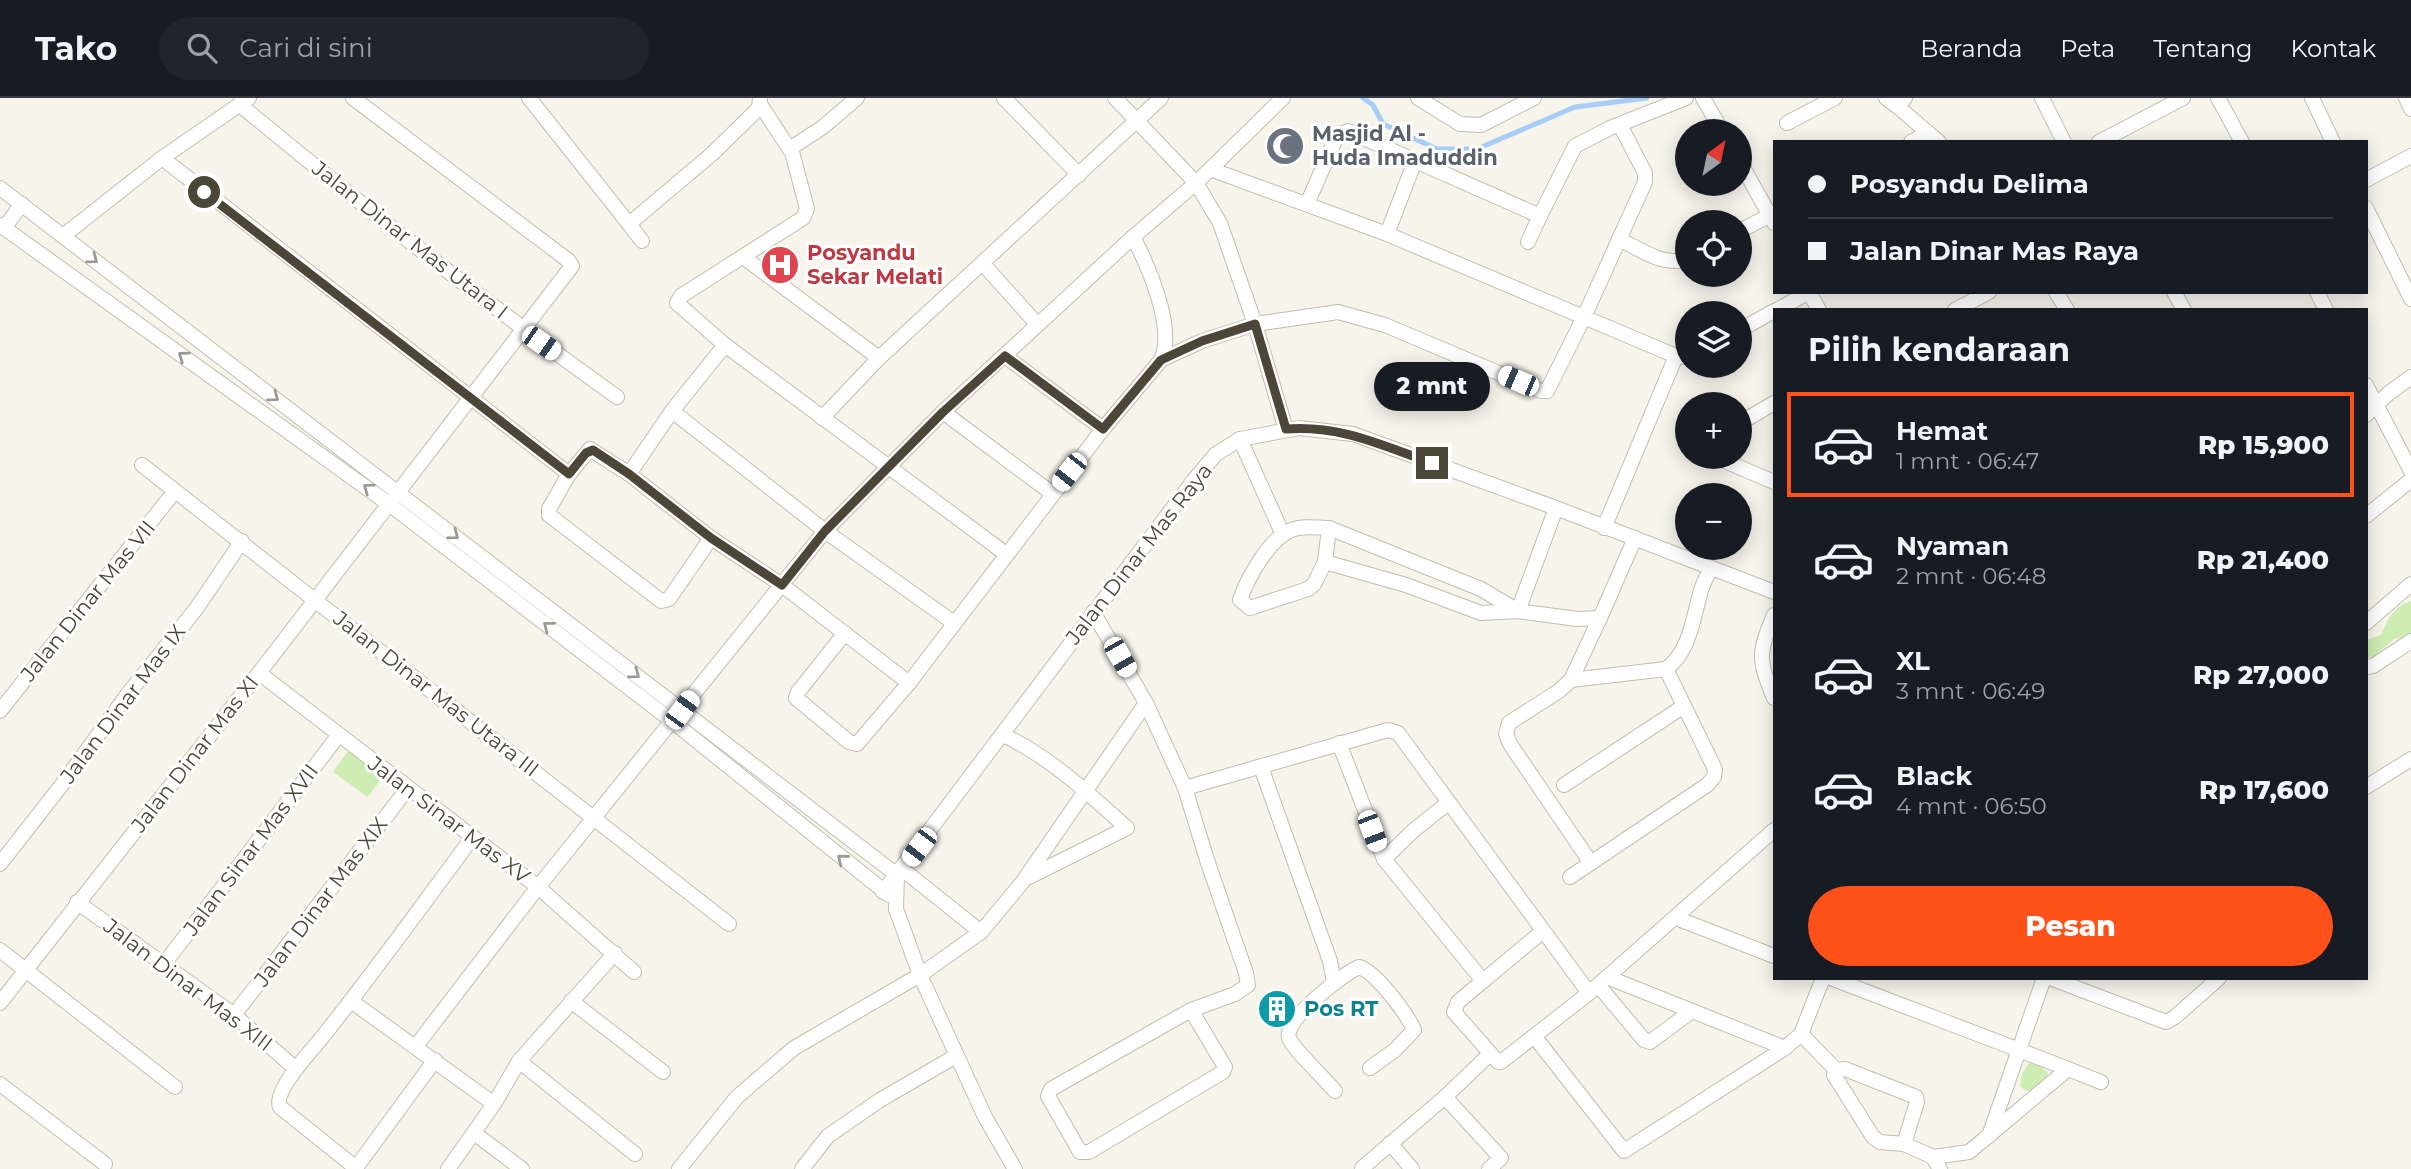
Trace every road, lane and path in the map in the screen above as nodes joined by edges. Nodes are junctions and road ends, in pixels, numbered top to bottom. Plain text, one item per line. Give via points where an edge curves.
1 (353, 98) edge
2 (529, 98) edge
3 (857, 98) edge
4 (1004, 98) edge
5 (1115, 98) edge
6 (1161, 98) edge
7 (1283, 98) edge
8 (1418, 98) edge
9 (1534, 98) edge
10 (1686, 98) edge
11 (1703, 98) edge
12 (1835, 98) edge
13 (2032, 98) edge
14 (2183, 98) edge
15 (2218, 98) edge
16 (2312, 98) edge
17 (2406, 98) edge
18 (244, 101) edge
19 (760, 101) edge
20 (1896, 101) edge
21 (2045, 103) edge
22 (2411, 109) edge
23 (1715, 119) edge
24 (1136, 121) junction
25 (1787, 123) dead end
26 (1620, 125) junction
27 (1933, 137) edge
28 (2063, 140) edge
29 (2103, 140) edge
30 (2241, 140) edge
31 (2332, 140) edge
32 (790, 150) junction
33 (2411, 156) edge
34 (162, 158) junction
35 (1415, 160) junction
36 (1210, 169) junction
37 (1079, 175) junction
38 (2368, 179) edge
39 (1752, 182) edge
40 (1196, 183) junction
41 (0, 188) edge
42 (22, 204) junction
43 (1307, 204) junction
44 (2368, 212) edge
45 (1540, 216) junction
46 (1773, 217) edge
47 (629, 224) junction
48 (2, 226) edge
49 (1752, 226) edge
50 (1387, 234) junction
51 (63, 236) junction
52 (1133, 237) junction
53 (1619, 239) junction
54 (642, 241) dead end
55 (1528, 242) dead end
56 (743, 257) junction
57 (1675, 262) edge
58 (983, 264) junction
59 (1805, 294) edge
60 (1985, 294) edge
61 (2411, 299) edge
62 (1780, 308) edge
63 (1959, 308) edge
64 (1773, 312) edge
65 (1584, 317) junction
66 (1752, 323) edge
67 (1037, 324) junction
68 (1255, 324) junction
69 (523, 330) junction
70 (725, 345) junction
71 (1675, 354) edge
72 (1005, 356) junction
73 (879, 358) junction
74 (1161, 360) junction
75 (1675, 369) edge
76 (2411, 377) edge
77 (617, 397) dead end
78 (472, 398) junction
79 (1773, 404) edge
80 (2371, 410) edge
81 (673, 411) junction
82 (943, 412) junction
83 (1752, 416) edge
84 (822, 418) junction
85 (1103, 429) junction
86 (1286, 429) junction
87 (1240, 439) junction
88 (142, 465) dead end
89 (888, 468) junction
90 (1743, 469) edge
91 (2411, 471) edge
92 (569, 474) junction
93 (629, 474) junction
94 (2411, 480) edge
95 (1773, 482) edge
96 (174, 491) junction
97 (1052, 494) junction
98 (393, 498) junction
99 (1556, 508) junction
100 (2368, 514) edge
101 (1329, 528) junction
102 (1604, 528) junction
103 (825, 531) junction
104 (1283, 534) junction
105 (711, 538) junction
106 (1635, 538) junction
107 (242, 541) junction
108 (1006, 554) junction
109 (1325, 562) junction
110 (1711, 568) junction
111 (2411, 584) edge
112 (782, 585) junction
113 (1773, 592) edge
114 (316, 600) junction
115 (1518, 611) junction
116 (1093, 612) junction
117 (1773, 617) edge
118 (1600, 618) junction
119 (2368, 621) edge
120 (954, 623) junction
121 (845, 633) junction
122 (2411, 641) edge
123 (2368, 667) edge
124 (1666, 669) junction
125 (259, 673) junction
126 (1571, 680) junction
127 (909, 683) junction
128 (1773, 696) edge
129 (1146, 703) junction
130 (1684, 706) junction
131 (682, 710) junction
132 (0, 711) edge
133 (672, 722) junction
134 (1003, 735) junction
135 (338, 736) junction
136 (1339, 743) junction
137 (2411, 759) edge
138 (1261, 767) junction
139 (1564, 785) dead end
140 (2368, 786) edge
141 (408, 788) junction
142 (1185, 788) junction
143 (1086, 792) junction
144 (1448, 803) junction
145 (595, 819) junction
146 (1773, 831) edge
147 (473, 837) junction
148 (1384, 859) junction
149 (1591, 863) junction
150 (0, 864) edge
151 (900, 872) junction
152 (1570, 877) dead end
153 (1025, 879) junction
154 (538, 887) junction
155 (883, 892) junction
156 (897, 900) junction
157 (77, 902) junction
158 (1676, 918) junction
159 (729, 924) dead end
160 (981, 932) junction
161 (1543, 932) junction
162 (0, 950) edge
163 (615, 953) junction
164 (1773, 956) edge
165 (164, 964) junction
166 (25, 969) junction
167 (634, 972) dead end
168 (920, 975) junction
169 (1822, 980) edge
170 (1836, 980) edge
171 (2043, 980) edge
172 (2055, 980) edge
173 (2217, 980) edge
174 (1483, 981) junction
175 (1334, 982) junction
176 (1598, 985) junction
177 (351, 1001) junction
178 (571, 1001) junction
179 (0, 1003) edge
180 (1191, 1010) junction
181 (1692, 1011) junction
182 (234, 1015) junction
183 (1801, 1034) junction
184 (1535, 1036) junction
185 (416, 1046) junction
186 (1785, 1048) junction
187 (2020, 1049) junction
188 (1490, 1054) junction
189 (956, 1056) junction
190 (435, 1060) junction
191 (519, 1062) junction
192 (1370, 1068) dead end
193 (296, 1069) junction
194 (2068, 1069) junction
195 (1836, 1070) junction
196 (663, 1072) dead end
197 (2101, 1082) dead end
198 (0, 1084) edge
199 (175, 1087) dead end
200 (1335, 1091) dead end
201 (1445, 1097) junction
202 (494, 1104) junction
203 (474, 1133) junction
204 (1989, 1136) junction
205 (1390, 1143) junction
206 (1904, 1144) junction
207 (635, 1154) dead end
208 (1937, 1163) edge
209 (105, 1164) dead end
210 (810, 1166) edge
211 (684, 1167) edge
212 (356, 1168) edge
213 (1362, 1168) edge
214 (448, 1169) edge
215 (522, 1169) edge
216 (1015, 1169) edge
217 (1412, 1169) edge
218 (1489, 1169) edge

1 - 69 street, Jalan Dinar Mas XI via 572,265
2 - 47 street
3 - 32 street
4 - 37 street
5 - 24 street
6 - 24 street
7 - 36 street
8 - 9 street via 1460,124 1481,125
10 - 26 street
11 - 23 street
12 - 25 street
13 - 21 street
14 - 29 street
15 - 30 street
16 - 31 street
17 - 22 street
18 - 34 street
18 - 69 street, Jalan Dinar Mas Utara I via 336,184
19 - 32 street
19 - 47 street via 712,154
20 - 27 street
21 - 28 street
24 - 37 street
24 - 40 street
26 - 45 street via 1572,149
26 - 53 street via 1646,177
32 - 56 street via 807,209 803,218
33 - 38 street
34 - 51 street
34 - 78 street
35 - 43 street via 1348,131 1341,133
35 - 45 street
35 - 50 street
36 - 40 street
36 - 43 street
37 - 58 street
39 - 46 street
40 - 52 street
40 - 68 street via 1220,223
41 - 42 street
42 - 48 street
42 - 51 street
43 - 50 street
44 - 61 street
45 - 55 street
46 - 49 street
47 - 54 street
98 -> 48 street
50 - 65 street
51 -> 98 street
52 - 67 street
52 - 74 street via 1161,307 1166,347
53 - 57 street
53 - 65 street
56 - 70 street via 677,301
56 - 73 street
58 - 67 street
58 - 73 street
59 - 62 street
60 - 63 street
64 - 66 street
65 - 68 street via 1550,389 1544,392 1385,326 1338,312
65 - 71 street
67 - 72 street
68 - 74 street
68 - 86 street
69 - 77 street, Jalan Dinar Mas Utara I
69 - 78 street, Jalan Dinar Mas XI
70 - 81 street
70 - 84 street
72 - 82 street
72 - 85 street
73 - 84 street
74 - 85 street
75 - 102 street
76 - 80 street
78 - 92 street
78 - 98 street, Jalan Dinar Mas XI
79 - 83 street
80 - 91 street
81 - 93 street
81 - 103 street
82 - 89 street
82 - 97 street
84 - 89 street
85 - 97 street
86 - 87 street, Jalan Dinar Mas Raya
86 - 99 street, Jalan Dinar Mas Raya via 1353,434
87 - 104 street
87 - 116 street, Jalan Dinar Mas Raya via 1216,454
88 - 96 street, Jalan Dinar Mas Utara III
89 - 103 street
89 - 108 street
90 - 95 street
92 - 93 street via 591,449
92 - 105 street via 549,515 661,601 669,600
93 - 105 street
94 - 100 street
96 - 107 street, Jalan Dinar Mas Utara III
96 - 132 street, Jalan Dinar Mas VII
97 - 108 street
98 - 114 street, Jalan Dinar Mas XI
98 -> 131 street
133 -> 98 street
99 - 102 street, Jalan Dinar Mas Raya
99 - 115 street
101 - 104 street
101 - 109 street
101 - 115 street via 1481,589
102 - 106 street, Jalan Dinar Mas Raya
103 - 112 street
103 - 120 street
104 - 109 street via 1245,584 1240,600 1250,608 1308,589
105 - 112 street
106 - 110 street, Jalan Dinar Mas Raya
106 - 118 street
107 - 114 street, Jalan Dinar Mas Utara III
107 - 150 street, Jalan Dinar Mas IX via 196,609
108 - 120 street
109 - 115 street via 1481,613
110 - 113 street, Jalan Dinar Mas Raya
110 - 124 street via 1677,661
111 - 119 street
112 - 121 street
112 - 131 street
114 - 125 street, Jalan Dinar Mas XI
114 - 145 street, Jalan Dinar Mas Utara III
115 - 118 street
116 - 129 street
116 - 134 street, Jalan Dinar Mas Raya
117 - 128 street via 1761,658
118 - 126 street
120 - 127 street
121 - 127 street
121 - 127 street via 796,698 849,742 860,742
122 - 123 street
124 - 126 street
124 - 130 street
125 - 135 street, Jalan Sinar Mas XV
125 - 157 street, Jalan Dinar Mas XI
126 - 149 street via 1509,723 1506,734
129 - 142 street
129 - 143 street
130 - 139 street
130 - 149 street via 1715,769 1714,777
131 - 133 street
131 - 151 street
133 - 145 street
155 -> 133 street
134 - 143 street
134 - 151 street, Jalan Dinar Mas Raya
135 - 141 street, Jalan Sinar Mas XV
135 - 165 street, Jalan Sinar Mas XVII
136 - 138 street
136 - 144 street via 1388,730 1398,733
136 - 148 street
137 - 140 street
138 - 142 street
138 - 175 street
141 - 147 street, Jalan Sinar Mas XV
141 - 182 street, Jalan Dinar Mas XIX
142 - 180 street via 1248,985
143 - 153 street
143 - 153 street via 1127,828
144 - 148 street
144 - 161 street
145 - 154 street
145 - 159 street, Jalan Dinar Mas Utara III
146 - 158 street
147 - 154 street, Jalan Sinar Mas XV
147 - 177 street
148 - 174 street
149 - 152 street
151 - 155 street, Jalan Dinar Mas Raya
151 - 156 street
151 - 160 street
153 - 160 street
154 - 163 street, Jalan Sinar Mas XV
154 - 185 street
155 - 156 street
156 - 168 street via 896,909
157 - 165 street, Jalan Dinar Mas XIII
157 - 166 street, Jalan Dinar Mas XI
158 - 164 street
158 - 176 street
160 - 168 street
161 - 174 street
161 - 176 street
162 - 166 street
163 - 167 street, Jalan Sinar Mas XV
163 - 178 street
165 - 182 street, Jalan Dinar Mas XIII
166 - 179 street, Jalan Dinar Mas XI
166 - 199 street
168 - 189 street
168 - 211 street via 794,1048 737,1097
169 - 183 street
170 - 187 street
171 - 187 street
172 - 173 street via 2163,1022
174 - 188 street via 1455,1005 1454,1012
175 - 192 street via 1364,968 1414,1030
175 - 200 street via 1293,1021 1288,1037
176 - 181 street
176 - 181 street via 1650,1042
176 - 184 street
177 - 185 street
177 - 193 street
178 - 191 street
178 - 196 street
180 - 180 street via 1051,1089 1048,1096 1080,1152 1089,1152 1223,1072
181 - 186 street
182 - 193 street, Jalan Dinar Mas XIII
183 - 186 street
183 - 195 street
184 - 186 street via 1624,1151
184 - 188 street via 1501,1062
185 - 190 street
187 - 194 street
187 - 204 street
188 - 201 street
189 - 210 street via 828,1136
189 - 216 street
190 - 202 street
190 - 212 street
191 - 202 street
191 - 207 street
193 - 212 street via 279,1096 280,1107
194 - 197 street
194 - 204 street
195 - 206 street via 1840,1087 1873,1137
195 - 206 street via 1845,1069 1916,1097
198 - 209 street
201 - 205 street
201 - 218 street via 1501,1158
202 - 203 street
203 - 214 street
203 - 215 street
204 - 208 street via 1969,1152
205 - 213 street
205 - 217 street
206 - 208 street

